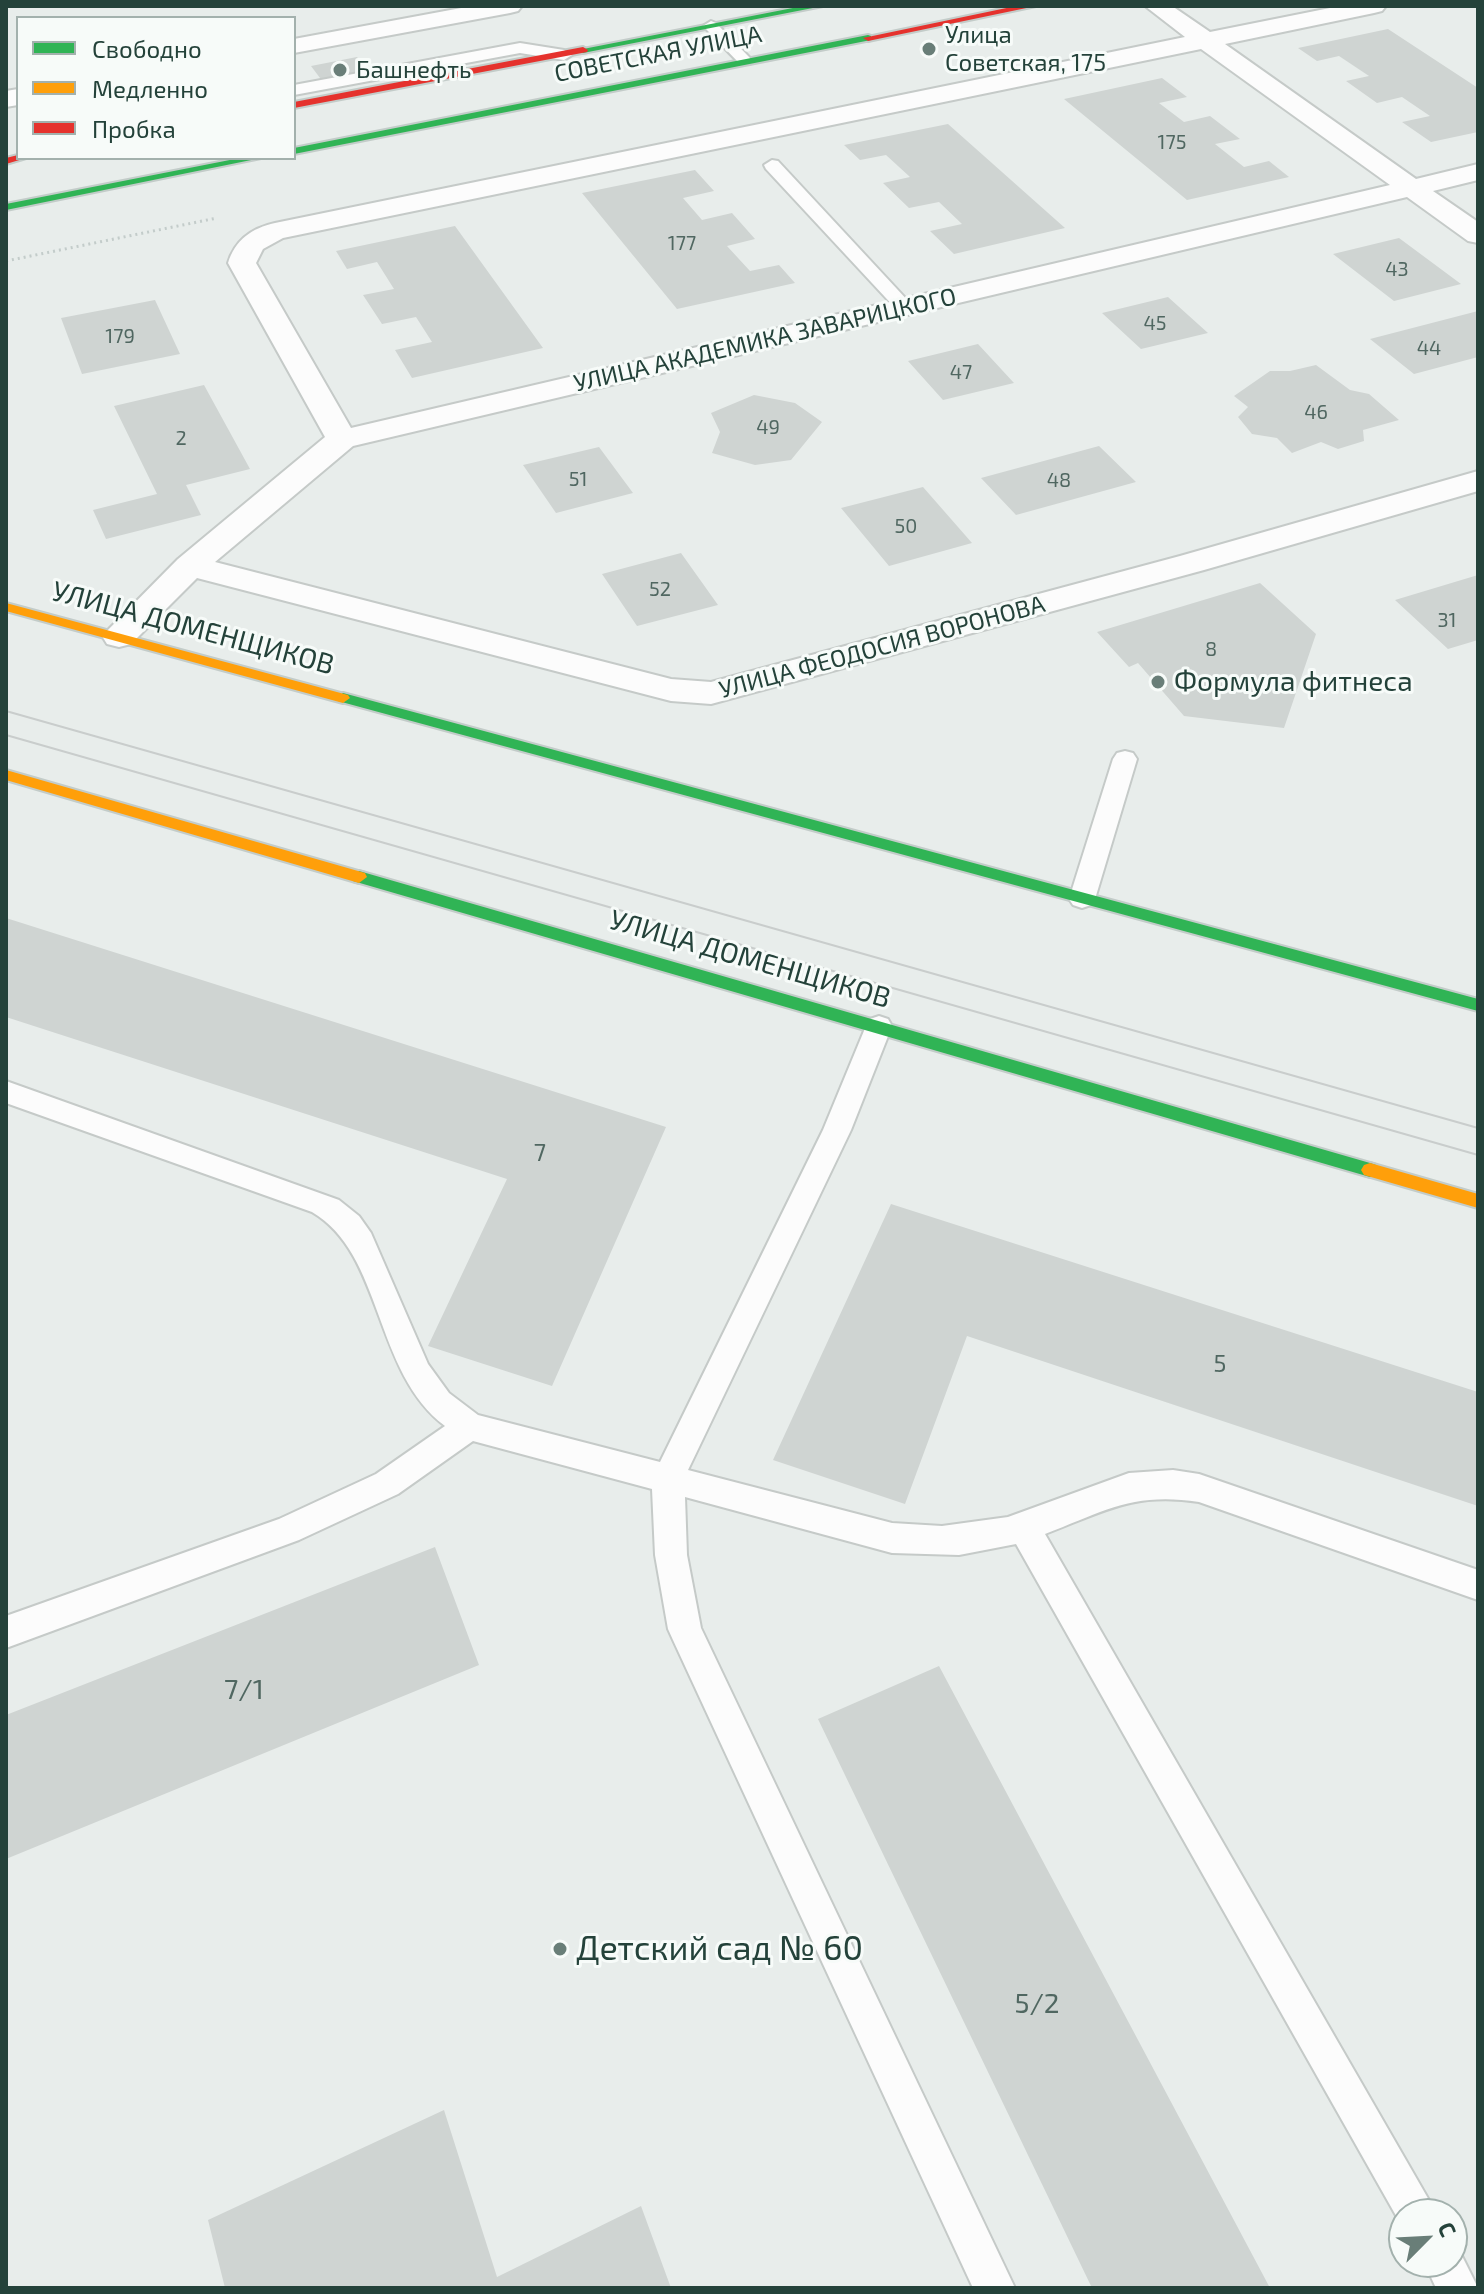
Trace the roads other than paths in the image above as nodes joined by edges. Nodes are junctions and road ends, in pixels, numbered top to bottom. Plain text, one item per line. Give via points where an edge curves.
1 (510, 6) edge
2 (818, 6) edge
3 (1031, 6) edge
4 (1157, 6) edge
5 (1374, 6) edge
6 (711, 26) junction
7 (1207, 41) junction
8 (296, 46) edge
9 (564, 55) junction
10 (745, 61) junction
11 (296, 90) edge
12 (296, 105) edge
13 (296, 151) edge
14 (246, 160) edge
15 (772, 165) dead end
16 (1478, 172) edge
17 (1413, 188) junction
18 (6, 207) edge
19 (1478, 235) edge
20 (904, 307) junction
21 (342, 439) junction
22 (1478, 481) edge
23 (190, 566) junction
24 (6, 607) edge
25 (119, 636) junction
26 (1125, 759) dead end
27 (6, 775) edge
28 (1082, 899) junction
29 (1478, 1005) edge
30 (879, 1026) junction
31 (6, 1092) edge
32 (1478, 1201) edge
33 (469, 1426) junction
34 (668, 1478) junction
35 (1024, 1527) junction
36 (1478, 1585) edge
37 (6, 1632) edge
38 (1408, 2198) edge
39 (994, 2288) edge

1 - 8 street
2 - 6 main road, СОВЕТСКАЯ УЛИЦА
3 - 10 main road, СОВЕТСКАЯ УЛИЦА
4 - 7 street
5 - 7 street
6 - 9 main road, СОВЕТСКАЯ УЛИЦА
6 - 10 lane
7 - 17 street
7 - 21 street via 302,224 255,240 244,251 242,263
9 - 11 lane via 520,48
9 - 12 main road, СОВЕТСКАЯ УЛИЦА
10 - 13 main road, СОВЕТСКАЯ УЛИЦА
14 - 18 main road
15 - 20 lane
16 - 17 street, УЛИЦА АКАДЕМИКА ЗАВАРИЦКОГО
17 - 19 street
17 - 20 street, УЛИЦА АКАДЕМИКА ЗАВАРИЦКОГО
20 - 21 street, УЛИЦА АКАДЕМИКА ЗАВАРИЦКОГО
21 - 23 street, УЛИЦА АКАДЕМИКА ЗАВАРИЦКОГО
22 - 23 street, УЛИЦА ФЕОДОСИЯ ВОРОНОВА via 711,693 671,690
23 - 25 street, УЛИЦА АКАДЕМИКА ЗАВАРИЦКОГО
24 - 25 main road, УЛИЦА ДОМЕНЩИКОВ
25 - 28 main road, УЛИЦА ДОМЕНЩИКОВ
26 - 28 lane
27 - 30 main road, УЛИЦА ДОМЕНЩИКОВ
28 - 29 main road, УЛИЦА ДОМЕНЩИКОВ
30 - 32 main road, УЛИЦА ДОМЕНЩИКОВ
30 - 34 lane via 837,1130
31 - 33 lane via 339,1213 361,1241 416,1372 438,1403
33 - 34 lane
33 - 37 lane via 387,1484 288,1530
34 - 35 lane via 932,1544
34 - 39 lane via 671,1555 685,1629
35 - 36 lane via 1139,1483 1170,1482
35 - 38 lane

